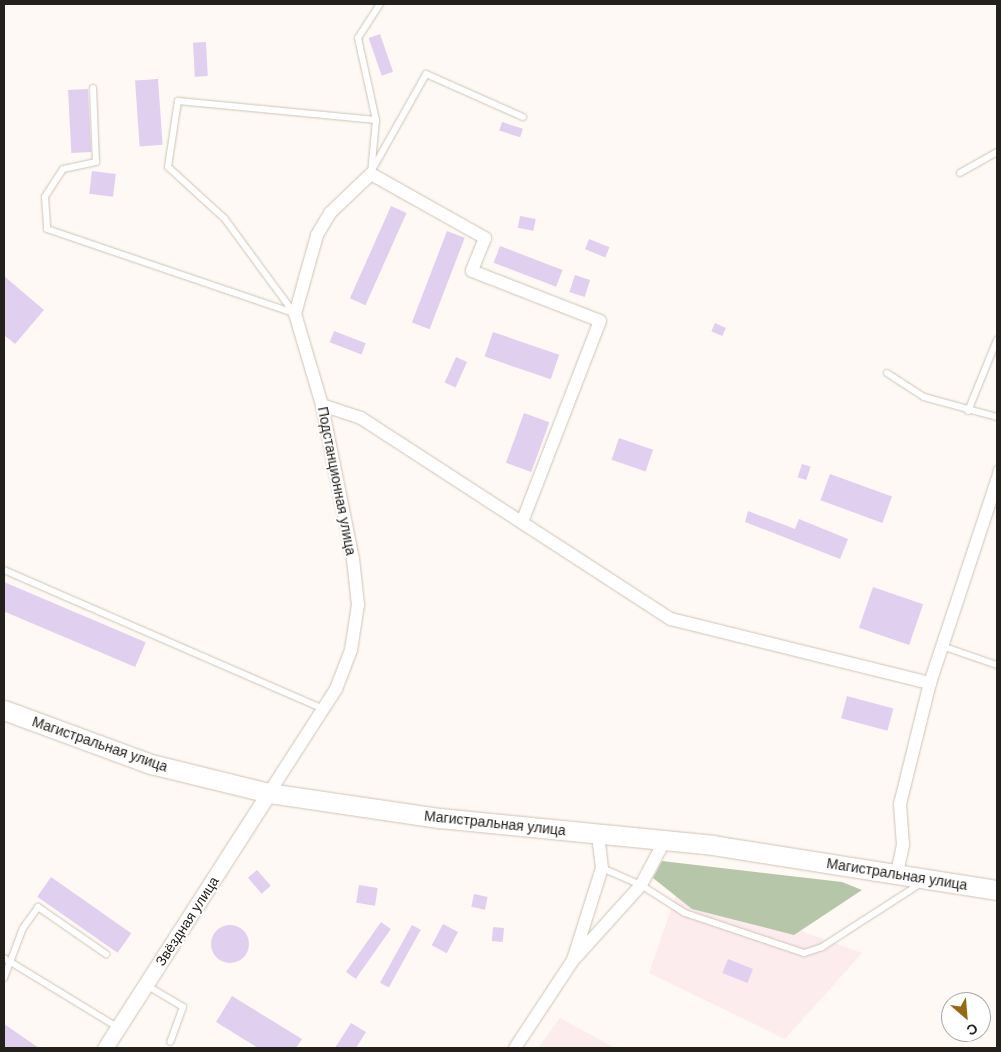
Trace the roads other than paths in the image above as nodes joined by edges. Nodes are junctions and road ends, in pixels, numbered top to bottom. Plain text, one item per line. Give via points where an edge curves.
1 (380, 4) edge
2 (94, 88) dead end
3 (523, 117) dead end
4 (376, 120) junction
5 (997, 152) edge
6 (960, 173) dead end
7 (371, 174) junction
8 (295, 314) junction
9 (997, 340) edge
10 (887, 373) dead end
11 (322, 405) junction
12 (968, 411) junction
13 (997, 416) edge
14 (996, 477) edge
15 (522, 522) junction
16 (4, 570) edge
17 (946, 647) junction
18 (997, 665) edge
19 (930, 683) junction
20 (4, 710) edge
21 (324, 710) junction
22 (270, 793) junction
23 (598, 833) junction
24 (664, 840) junction
25 (602, 868) junction
26 (897, 873) junction
27 (929, 878) junction
28 (641, 885) junction
29 (997, 890) edge
30 (106, 954) dead end
31 (4, 958) edge
32 (573, 960) junction
33 (12, 962) junction
34 (4, 978) edge
35 (146, 985) junction
36 (118, 1028) junction
37 (170, 1042) dead end
38 (105, 1048) edge
39 (515, 1048) edge

1 - 4 lane via 358,38
2 - 8 lane via 96,162 64,168 45,197 47,230
3 - 7 lane via 426,74
4 - 7 lane
4 - 8 lane via 178,100 168,167 225,218
5 - 6 lane
7 - 8 street via 330,214 317,235
7 - 15 street via 485,238 472,271 600,321
8 - 11 street, Подстанционная улица
9 - 12 lane
10 - 12 lane via 924,397
11 - 15 street via 362,418
11 - 21 street, Подстанционная улица via 358,605 351,650
12 - 13 lane
14 - 17 street
15 - 19 street via 671,619
16 - 21 lane
17 - 18 lane
17 - 19 street
19 - 26 street via 900,804 903,845
20 - 22 main road, Магистральная улица via 151,764
21 - 22 street, Подстанционная улица
22 - 23 main road, Магистральная улица via 439,818
22 - 35 street, Звёздная улица
23 - 24 main road, Магистральная улица
23 - 25 street
24 - 26 main road, Магистральная улица
24 - 28 street
25 - 28 lane
25 - 32 street
26 - 27 main road, Магистральная улица
27 - 28 lane via 822,947 804,953 685,913
27 - 29 main road, Магистральная улица
28 - 32 street
30 - 33 lane via 38,907 23,928
31 - 33 lane
32 - 39 street
33 - 34 lane
33 - 36 lane
35 - 36 street, Звёздная улица
35 - 37 lane via 183,1008
36 - 38 street, Звёздная улица

